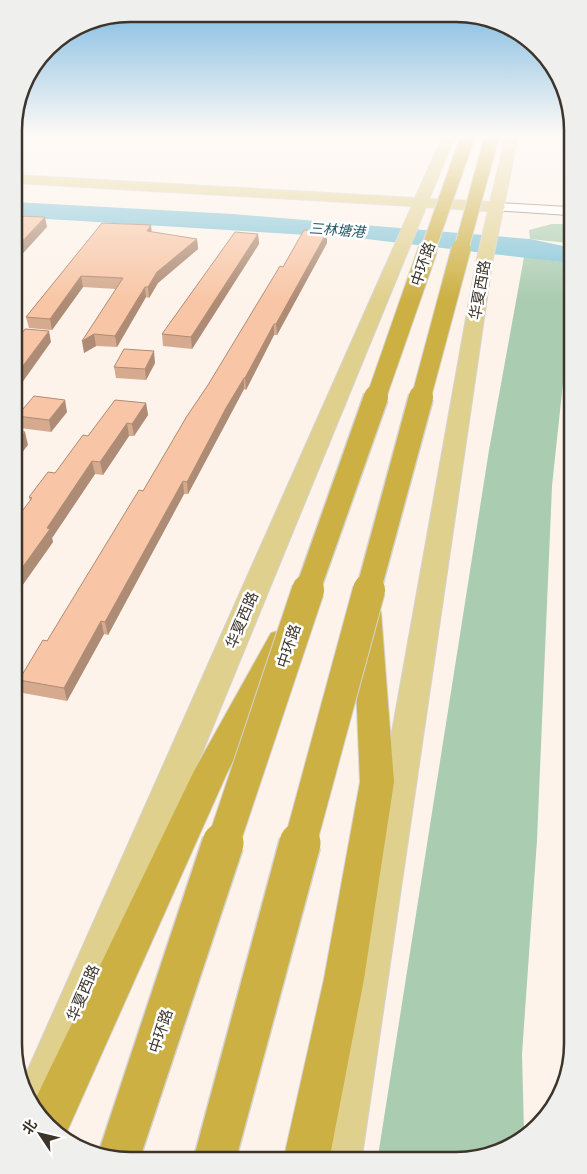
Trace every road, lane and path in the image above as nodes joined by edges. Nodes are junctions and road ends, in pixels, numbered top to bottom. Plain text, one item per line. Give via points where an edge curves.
1 (223, 191) edge
2 (426, 191) edge
3 (449, 191) edge
4 (477, 191) edge
5 (501, 191) edge
6 (421, 202) junction
7 (498, 207) junction
8 (564, 211) edge
9 (308, 590) junction
10 (366, 598) junction
11 (38, 1098) edge
12 (54, 1109) edge
13 (121, 1151) edge
14 (217, 1152) edge
15 (308, 1152) edge
16 (340, 1152) edge

1 - 6 main road
2 - 6 main road, 华夏西路
3 - 9 highway, 中环路, bridge
4 - 10 highway, 中环路, bridge
5 - 7 main road, 华夏西路
6 - 7 main road
6 - 11 main road, 华夏西路
7 - 8 street
7 - 16 main road, 华夏西路 via 484,263
9 - 12 highway, bridge via 211,771
9 - 13 highway, 中环路, bridge
10 - 14 highway, 中环路, bridge
10 - 15 highway, bridge via 377,782 344,979

